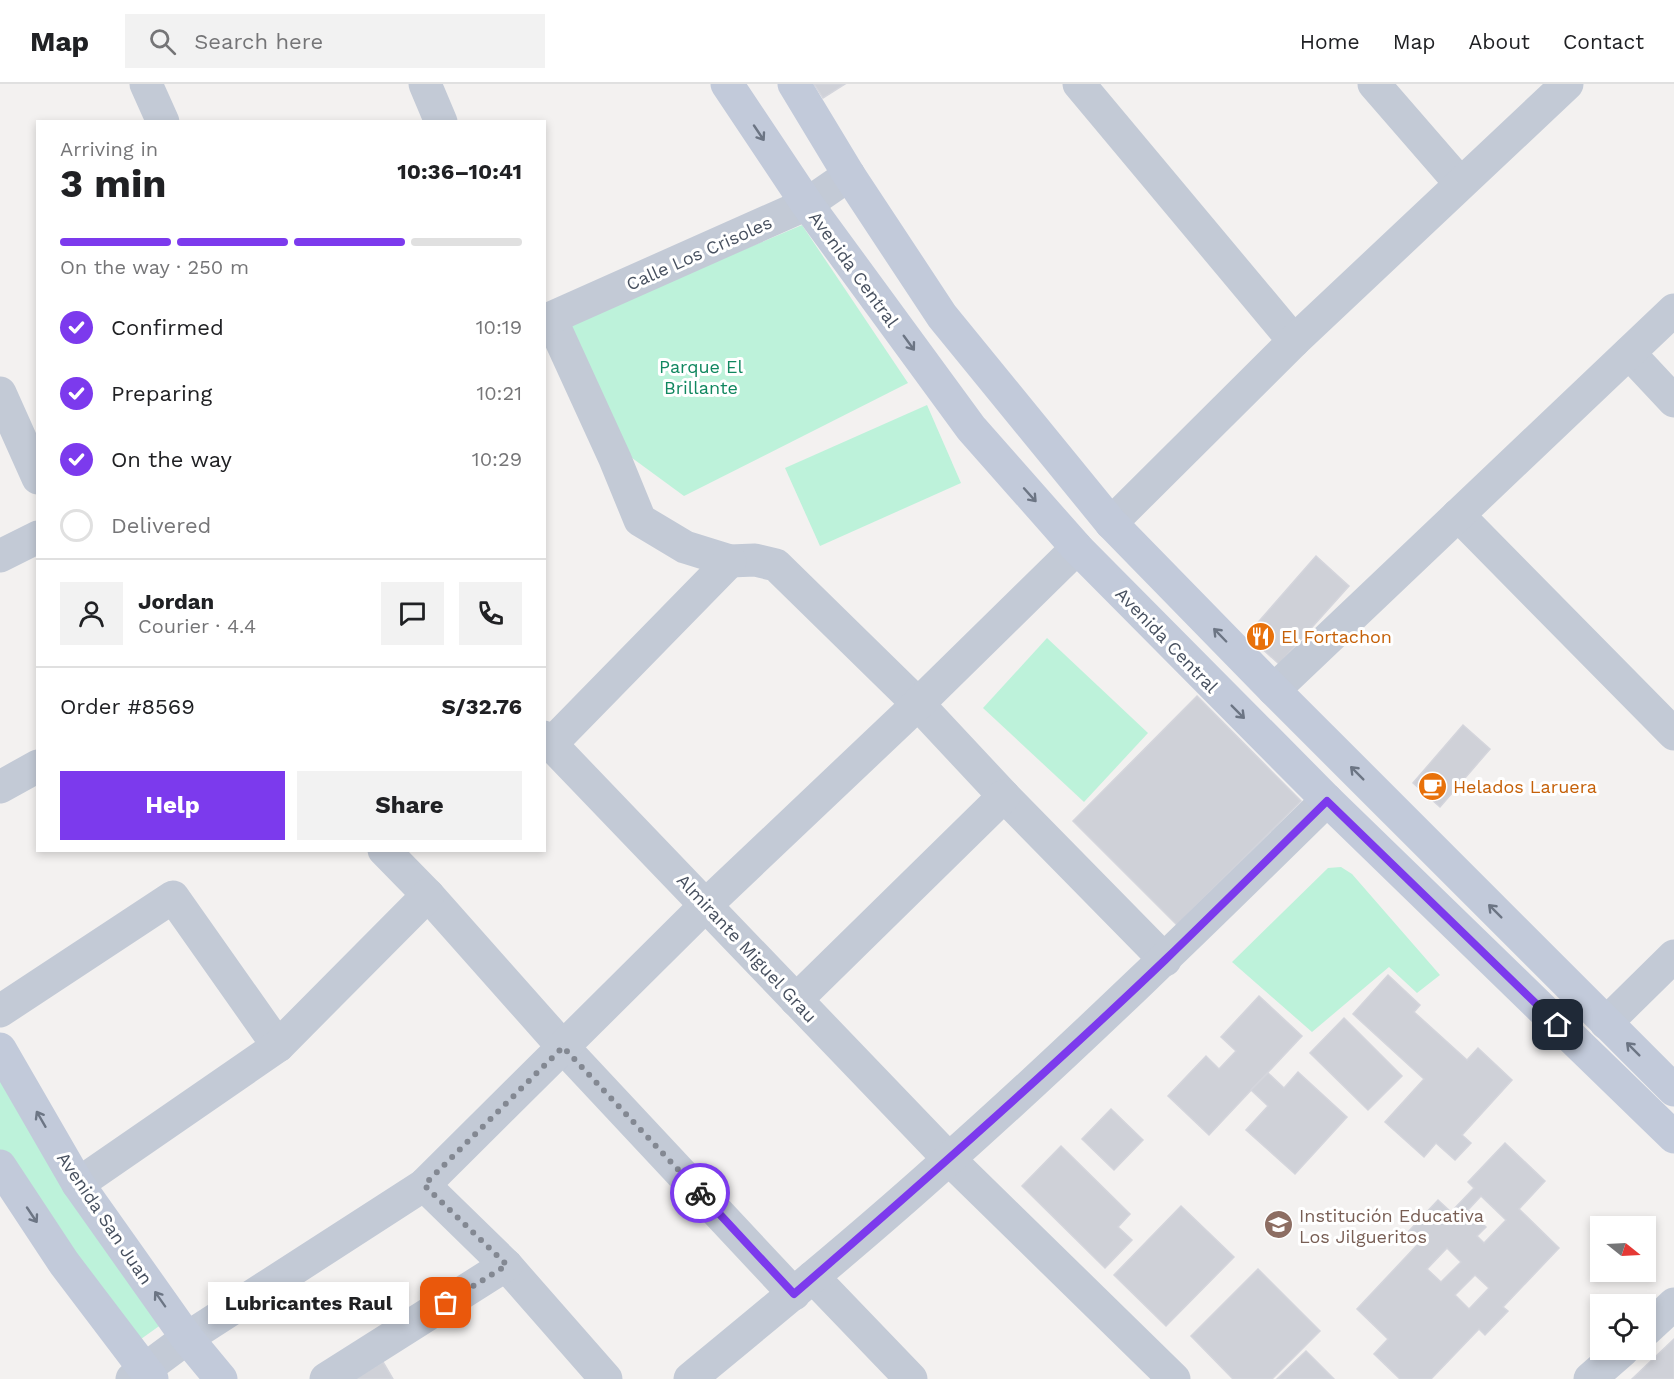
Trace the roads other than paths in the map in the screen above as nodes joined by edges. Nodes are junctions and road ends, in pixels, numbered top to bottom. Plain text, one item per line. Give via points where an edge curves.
1 (146, 84) edge
2 (425, 84) edge
3 (727, 84) edge
4 (794, 84) edge
5 (1079, 84) edge
6 (1374, 84) edge
7 (1567, 84) edge
8 (162, 120) edge
9 (440, 120) edge
10 (849, 175) junction
11 (1460, 183) junction
12 (807, 204) junction
13 (1674, 310) edge
14 (548, 320) edge
15 (1293, 341) junction
16 (1629, 353) junction
17 (0, 393) edge
18 (1674, 401) edge
19 (36, 474) edge
20 (1458, 515) junction
21 (1111, 523) junction
22 (36, 538) edge
23 (1077, 548) junction
24 (0, 556) edge
25 (730, 561) junction
26 (1274, 690) junction
27 (918, 704) junction
28 (1674, 734) edge
29 (548, 740) edge
30 (36, 767) edge
31 (0, 787) edge
32 (1004, 796) junction
33 (1327, 801) junction
34 (386, 852) edge
35 (428, 894) junction
36 (706, 904) junction
37 (1674, 956) edge
38 (1165, 960) junction
39 (796, 1000) junction
40 (0, 1011) edge
41 (1606, 1023) junction
42 (278, 1046) junction
43 (563, 1047) junction
44 (0, 1049) edge
45 (1674, 1090) edge
46 (1674, 1137) edge
47 (949, 1159) junction
48 (0, 1166) edge
49 (78, 1184) junction
50 (424, 1185) junction
51 (507, 1265) junction
52 (803, 1285) junction
53 (1674, 1304) edge
54 (1656, 1321) edge
55 (187, 1338) junction
56 (1612, 1360) edge
57 (142, 1376) edge
58 (221, 1379) edge
59 (326, 1379) edge
60 (606, 1379) edge
61 (690, 1379) edge
62 (911, 1379) edge
63 (1174, 1379) edge
64 (1590, 1379) edge

1 - 8 street
2 - 9 street
3 -> 12 main road, Avenida Central
4 - 10 main road
5 - 15 street
6 - 11 street
7 - 11 street
10 - 12 street, Calle Los Crisoles
10 - 21 main road via 942,316
11 - 15 street
12 - 14 street, Calle Los Crisoles
12 -> 23 main road, Avenida Central via 971,428
13 - 16 street
14 - 25 street via 640,520 685,547
15 - 21 street
16 - 18 street
16 - 20 street
17 - 19 street
20 - 26 street
20 - 28 street
26 -> 21 main road
22 - 24 street
23 - 27 street
23 -> 33 main road, Avenida Central
25 - 27 street via 755,560 776,565
25 - 29 street
41 -> 26 main road
27 - 32 street
27 - 36 street
29 - 36 street, Almirante Miguel Grau
30 - 31 street
32 - 38 street
32 - 39 street
33 - 38 street
33 - 46 main road, Avenida Central
34 - 35 street
35 - 42 street
35 - 43 street
36 - 39 street, Almirante Miguel Grau
36 - 43 street
37 - 41 street
38 - 47 street
39 - 47 street, Almirante Miguel Grau
40 - 42 street via 173,897
45 -> 41 main road
42 - 49 street
43 - 50 street
43 - 52 street
49 -> 44 main road, Avenida San Juan
47 - 52 street
47 - 63 street, Almirante Miguel Grau
48 -> 57 main road
55 -> 49 main road, Avenida San Juan
50 - 51 street
50 - 55 street
51 - 59 street
51 - 60 street
52 - 61 street
52 - 62 street
53 - 54 street
55 - 57 street
55 - 58 main road, Avenida San Juan
56 - 64 street

